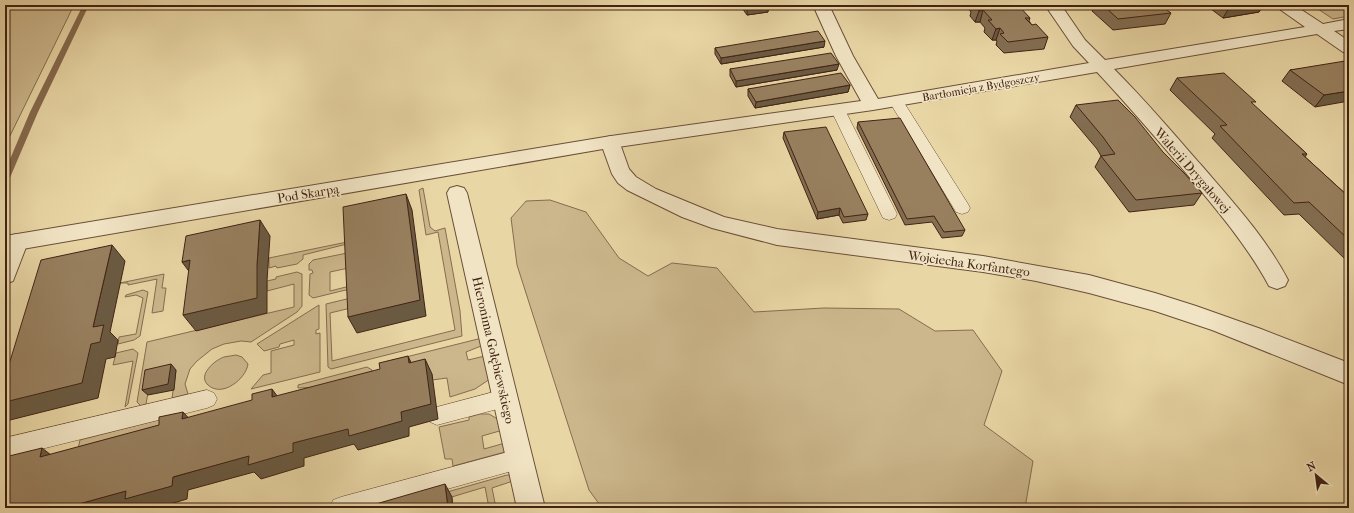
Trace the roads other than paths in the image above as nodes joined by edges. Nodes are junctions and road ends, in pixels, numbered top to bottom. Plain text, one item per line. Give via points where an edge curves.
1 (821, 5) edge
2 (1053, 5) edge
3 (1283, 5) edge
4 (1349, 24) edge
5 (1320, 29) junction
6 (1349, 48) edge
7 (1101, 66) junction
8 (896, 101) junction
9 (873, 105) junction
10 (838, 110) junction
11 (611, 142) junction
12 (457, 193) dead end
13 (962, 208) dead end
14 (889, 214) dead end
15 (11, 243) edge
16 (5, 275) edge
17 (1277, 280) dead end
18 (1349, 374) edge
19 (207, 398) dead end
20 (505, 398) junction
21 (437, 416) dead end
22 (5, 448) edge
23 (519, 459) junction
24 (341, 508) edge
25 (531, 508) edge

1 - 9 street via 831,30
2 - 7 street, Walerii Drygałowej via 1079,43
3 - 5 street
4 - 5 street, Bartłomieja z Bydgoszczy
5 - 6 street
5 - 7 street, Bartłomieja z Bydgoszczy
7 - 8 street, Bartłomieja z Bydgoszczy
7 - 17 street, Walerii Drygałowej via 1136,102 1226,207
8 - 9 street, Bartłomieja z Bydgoszczy
8 - 13 lane
9 - 10 street, Bartłomieja z Bydgoszczy
10 - 11 street, Bartłomieja z Bydgoszczy
10 - 14 lane
11 - 15 street, Pod Skarpą
11 - 18 street, Wojciecha Korfantego via 620,170 628,181 701,217 722,224 776,236 988,264 1090,284 1204,318
12 - 20 street, Hieronima Gołębiewskiego
15 - 16 street
19 - 22 lane
20 - 21 lane
20 - 23 street, Hieronima Gołębiewskiego
23 - 24 lane
23 - 25 street, Hieronima Gołębiewskiego

